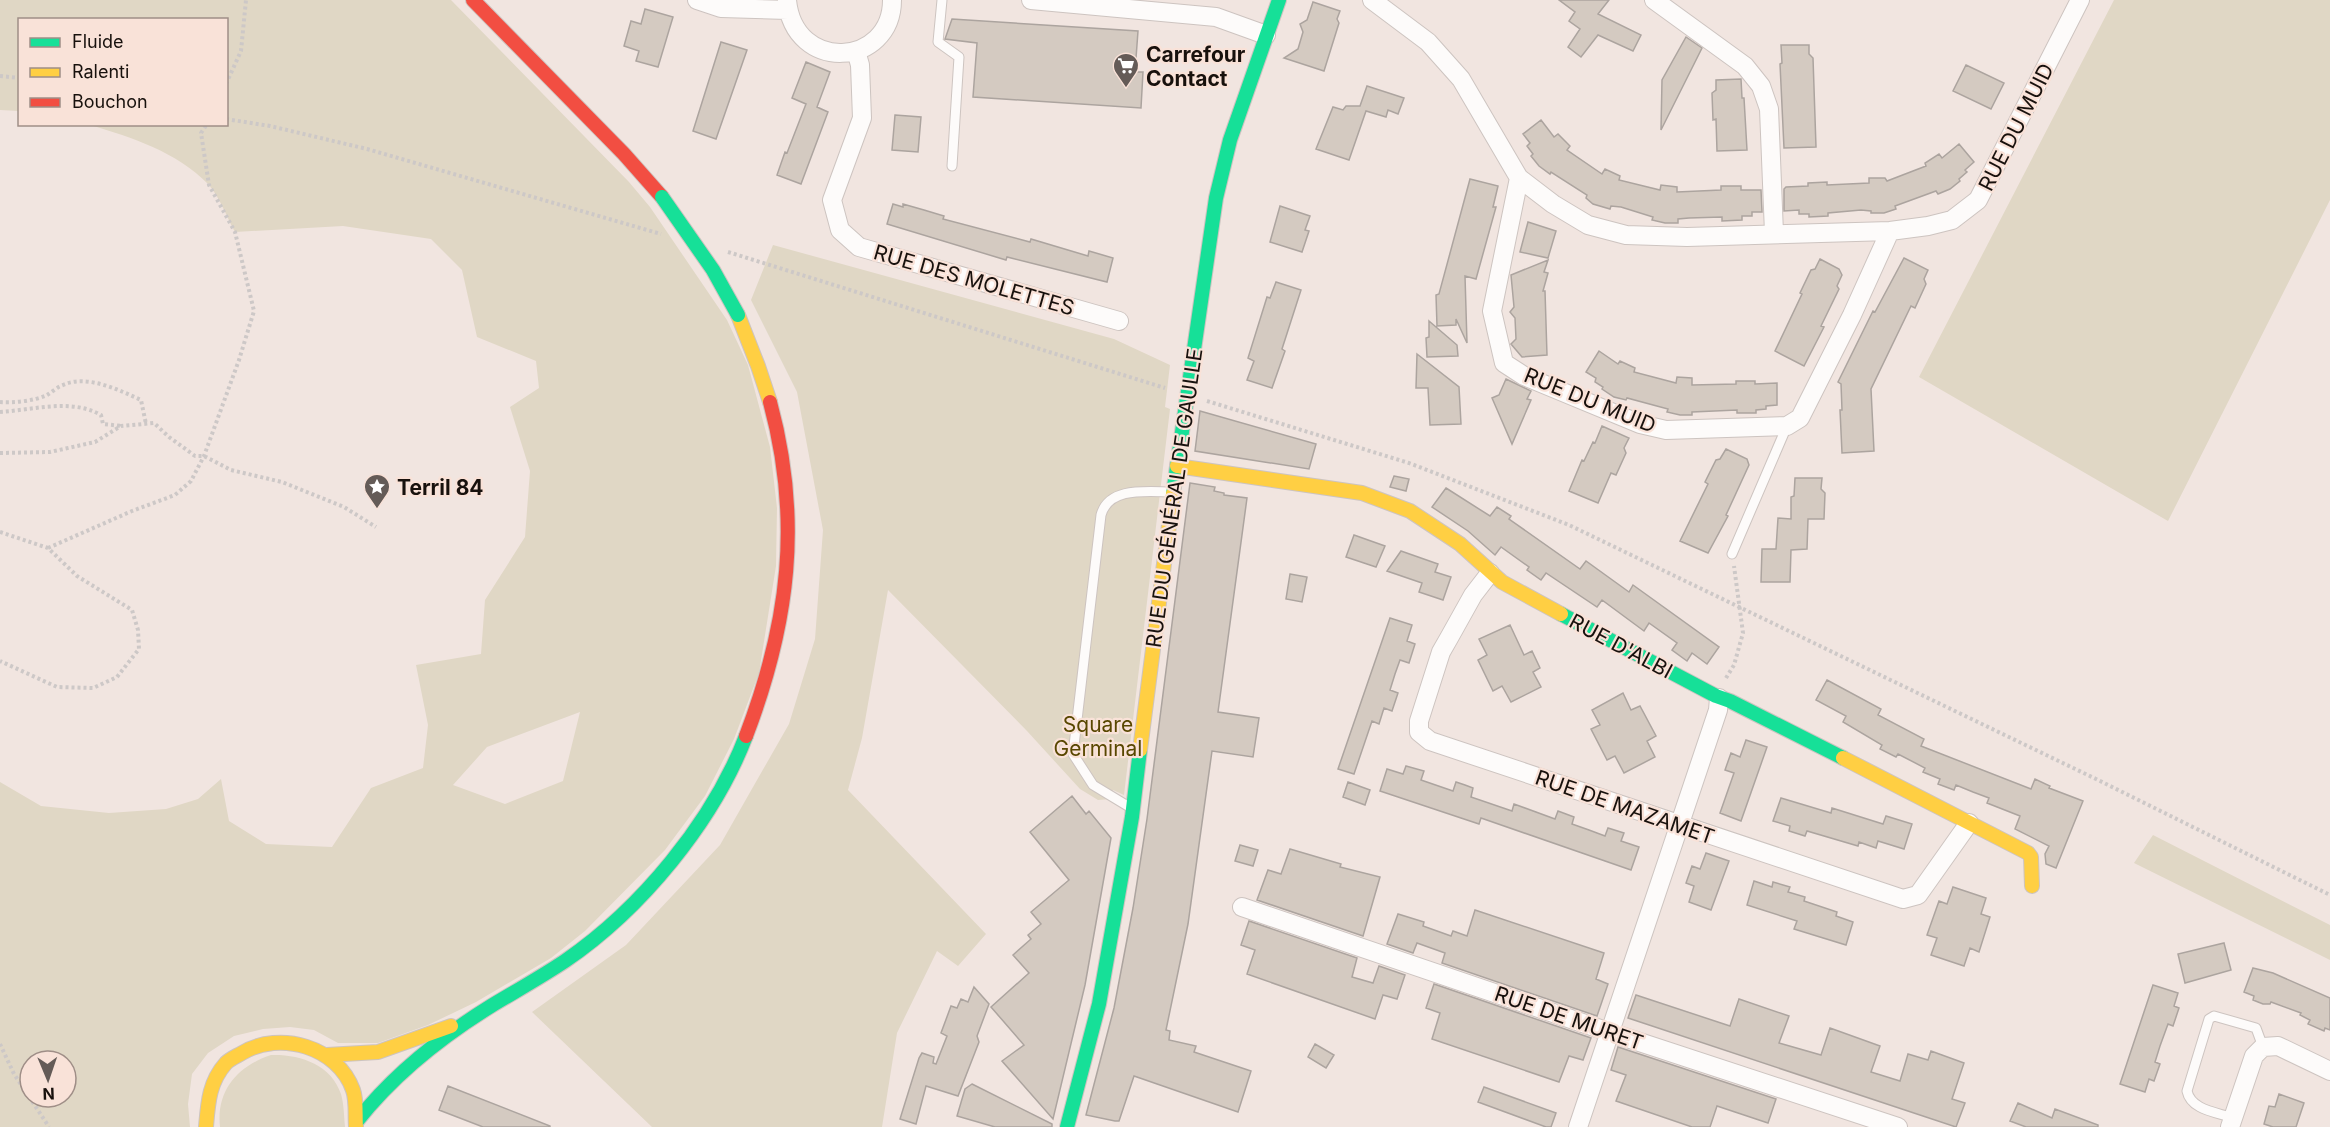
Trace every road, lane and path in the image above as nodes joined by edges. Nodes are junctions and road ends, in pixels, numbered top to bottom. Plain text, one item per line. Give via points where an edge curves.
1 (246, 0) edge
2 (473, 0) edge
3 (697, 0) edge
4 (892, 0) edge
5 (942, 0) edge
6 (1031, 0) edge
7 (1279, 0) edge
8 (1372, 0) edge
9 (1654, 0) edge
10 (2080, 0) edge
11 (1056, 1) edge
12 (787, 5) edge
13 (1266, 35) junction
14 (856, 51) junction
15 (0, 76) edge
16 (18, 78) edge
17 (228, 80) edge
18 (206, 126) edge
19 (952, 166) dead end
20 (1519, 178) junction
21 (1890, 231) junction
22 (1774, 233) junction
23 (1119, 321) dead end
24 (0, 402) edge
25 (0, 412) edge
26 (146, 424) junction
27 (124, 426) junction
28 (1787, 426) junction
29 (0, 453) edge
30 (204, 456) junction
31 (1177, 466) junction
32 (1174, 492) junction
33 (376, 527) dead end
34 (0, 532) edge
35 (48, 548) junction
36 (1732, 554) joint
37 (1490, 573) junction
38 (0, 662) edge
39 (1717, 697) junction
40 (1133, 809) junction
41 (1969, 823) junction
42 (1679, 825) junction
43 (2032, 886) dead end
44 (1242, 907) dead end
45 (477, 1016) junction
46 (1609, 1032) junction
47 (0, 1044) edge
48 (2263, 1047) junction
49 (327, 1056) junction
50 (2330, 1071) edge
51 (2231, 1122) edge
52 (356, 1124) edge
53 (49, 1127) edge
54 (206, 1127) edge
55 (1067, 1127) edge
56 (1578, 1127) edge
57 (1898, 1127) edge

1 - 17 path via 241,51
2 - 45 street, bridge via 624,154 662,197 713,270 759,361 780,445 789,524 788,568 775,652 762,701 720,791 662,874 626,912 553,970
3 - 12 street via 721,8
4 - 14 street via 890,16 878,38
5 - 19 lane via 938,42 959,57
6 - 11 street
7 - 13 street, RUE DU GÉNÉRAL DE GAULLE
8 - 20 street, RUE DU MUID via 1428,42 1461,79
9 - 22 street via 1745,66 1761,86 1769,109
10 - 21 street, RUE DU MUID via 1978,200 1952,220
11 - 13 street via 1216,17
12 - 14 street via 792,24 808,43 831,53
13 - 31 street, RUE DU GÉNÉRAL DE GAULLE via 1230,140 1216,198
14 - 23 street, RUE DES MOLETTES via 862,118 832,200 840,230 859,247
15 - 16 path
18 - 30 path via 201,133 209,185 235,232 254,311
20 - 22 street, RUE DU MUID via 1588,225 1626,235
20 - 28 street, RUE DU MUID via 1492,311 1504,363 1534,380 1640,424 1666,430
21 - 22 street, RUE DU MUID
21 - 28 street via 1800,418
24 - 26 path via 45,396 64,384 85,382 117,389 141,400
25 - 27 path via 54,405 94,411 101,415 104,424
26 - 27 path
26 - 30 path via 154,423 195,456
27 - 29 path via 96,442 50,452
28 - 36 lane
30 - 33 path via 231,470 320,496
30 - 35 path via 191,481 175,495
31 - 32 street, RUE DU GÉNÉRAL DE GAULLE
31 - 37 street, RUE D'ALBI via 1362,493 1410,511 1460,544
32 - 40 street, RUE DU GÉNÉRAL DE GAULLE
32 - 40 lane via 1115,496 1101,515 1073,754 1093,785
34 - 35 path
35 - 38 path via 77,576 132,610 139,649 117,676 93,688 57,687
36 - 39 path via 1743,633 1734,665
37 - 39 street, RUE D'ALBI
37 - 42 street, RUE DE MAZAMET via 1473,595 1442,652 1419,721 1419,732 1430,741
39 - 41 street, RUE D'ALBI
39 - 42 street via 1718,710
40 - 55 street, RUE DU GÉNÉRAL DE GAULLE via 1099,1004
41 - 42 street, RUE DE MAZAMET via 1918,895 1903,899
41 - 43 street, RUE D'ALBI via 2031,857
42 - 46 street
44 - 46 street, RUE DE MURET
45 - 49 street via 378,1052
45 - 52 street via 392,1080
46 - 56 street
46 - 57 street, RUE DE MURET
47 - 53 path via 14,1074
48 - 50 street via 2278,1046
48 - 51 street via 2254,1056
48 - 51 lane via 2256,1028 2214,1016 2208,1019 2187,1091 2197,1106
49 - 52 street via 350,1084 356,1102
49 - 54 street via 297,1042 281,1041 258,1045 236,1055 215,1079 208,1094

